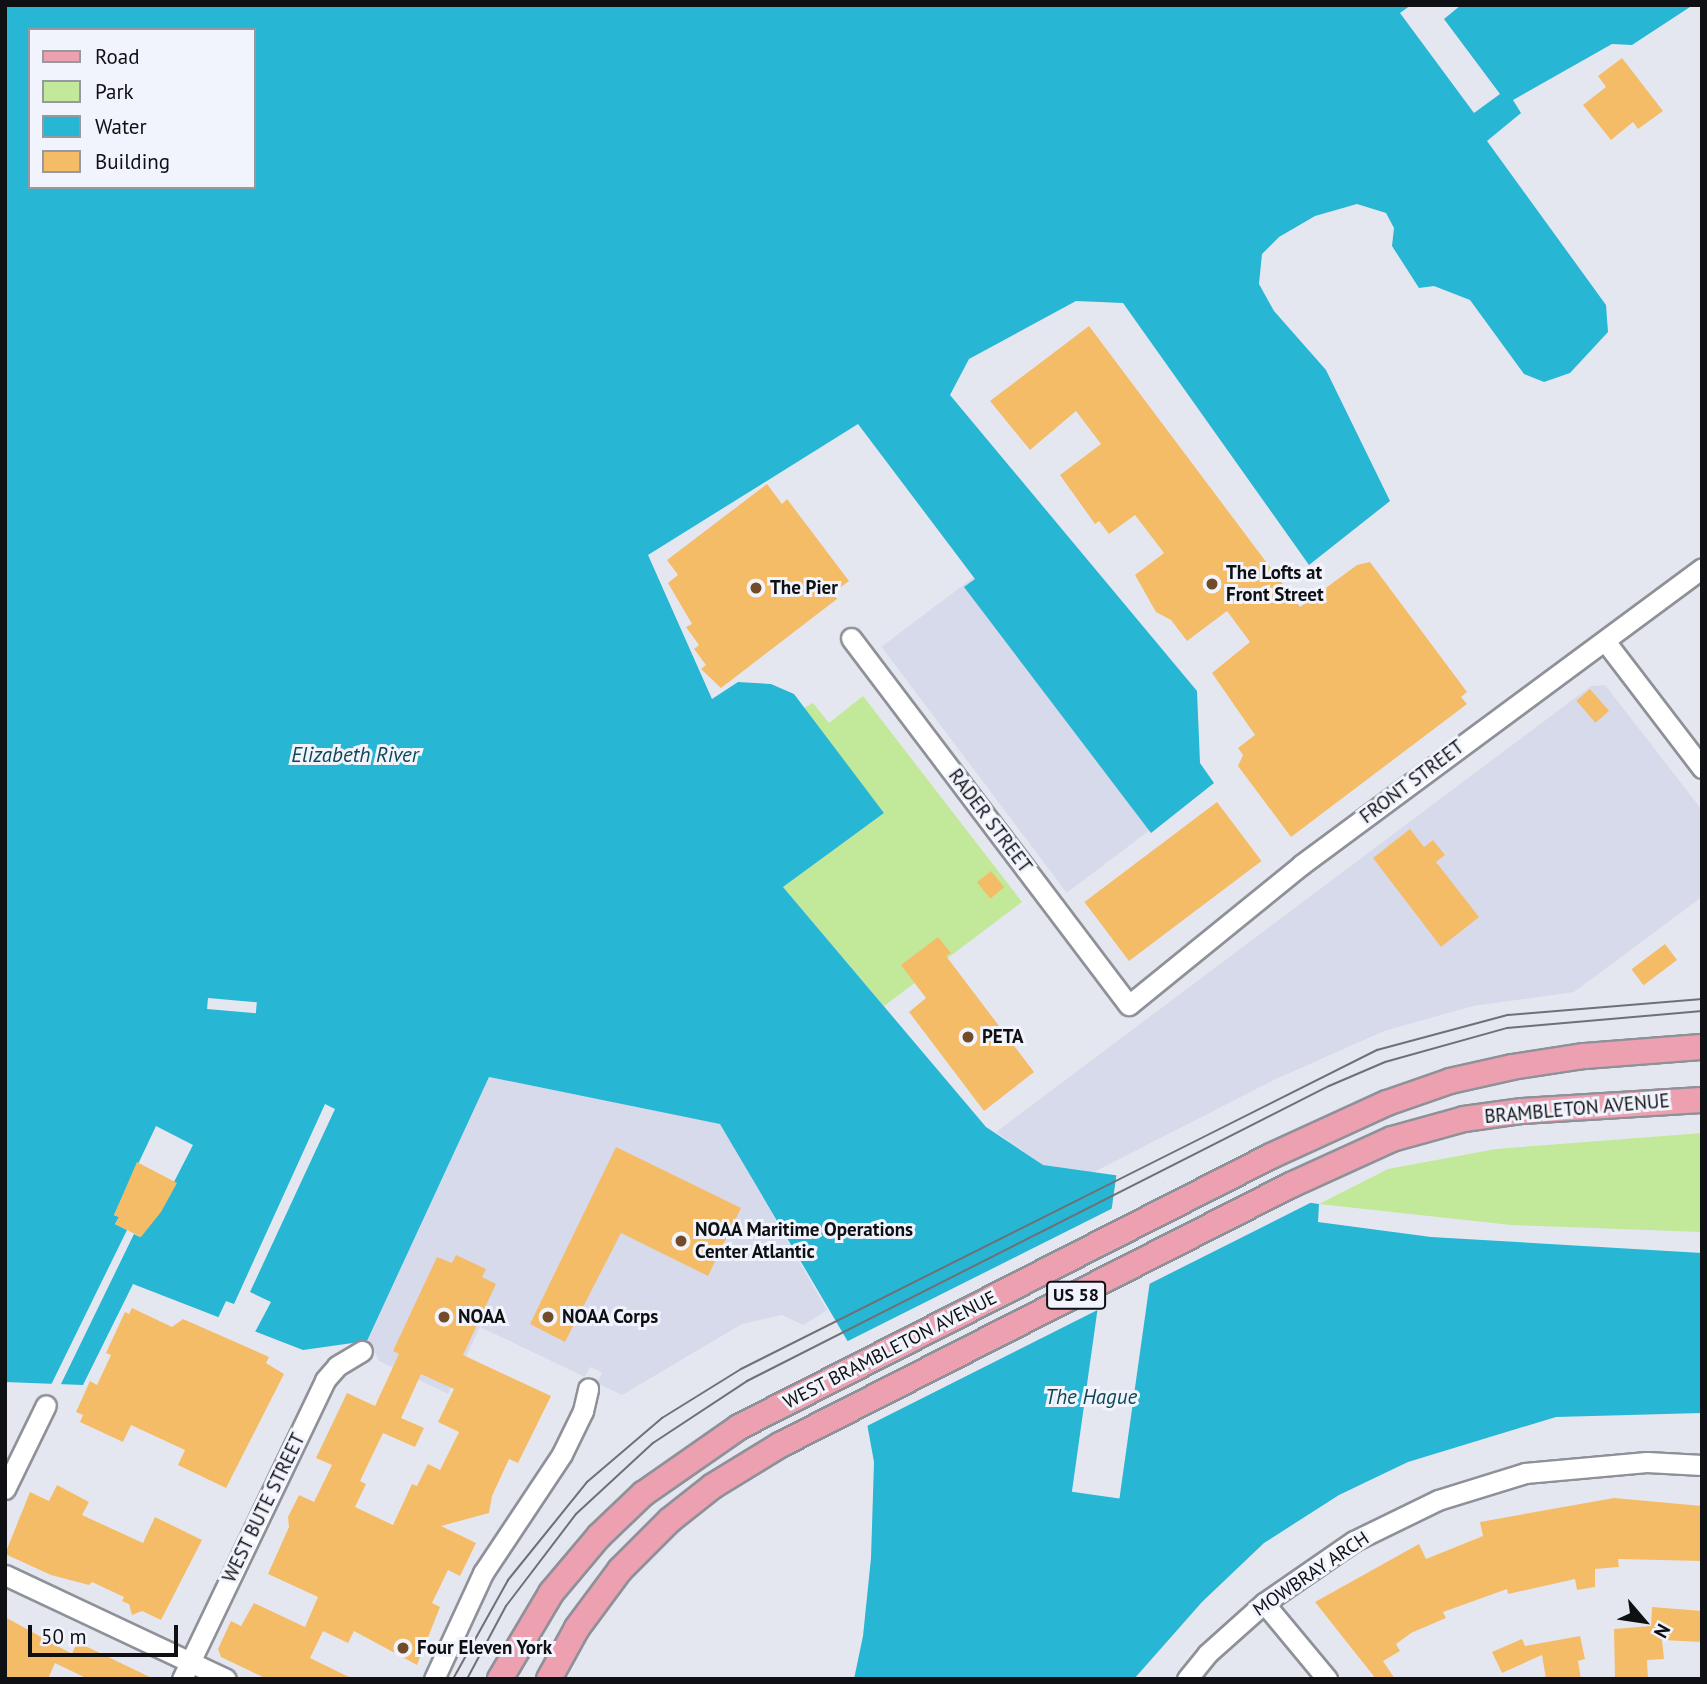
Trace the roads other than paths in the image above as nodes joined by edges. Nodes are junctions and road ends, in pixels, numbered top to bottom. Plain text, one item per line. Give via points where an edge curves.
1 (1702, 568) edge
2 (851, 638) dead end
3 (1605, 640) junction
4 (1702, 768) edge
5 (1129, 1005) joint
6 (1702, 1046) edge
7 (1702, 1100) edge
8 (1373, 1148) joint
9 (362, 1351) dead end
10 (587, 1389) dead end
11 (46, 1405) dead end
12 (1702, 1465) edge
13 (5, 1489) edge
14 (5, 1575) edge
15 (1264, 1603) junction
16 (186, 1670) edge
17 (226, 1679) edge
18 (434, 1679) edge
19 (500, 1679) edge
20 (549, 1679) edge
21 (1187, 1679) edge
22 (1326, 1679) edge

1 - 3 street, FRONT STREET
2 - 5 street, RADER STREET
3 - 4 street
3 - 5 street, FRONT STREET via 1301,865
6 - 19 main road, WEST BRAMBLETON AVENUE / US 58 via 1584,1056 1478,1073 1356,1116 764,1413 666,1477 599,1536 538,1612
7 - 8 main road, BRAMBLETON AVENUE / US 58 via 1490,1115 1415,1132
8 - 20 main road, WEST BRAMBLETON AVENUE / US 58 via 1291,1185 780,1445 713,1486 654,1535 598,1598
9 - 16 street, WEST BUTE STREET via 337,1366 325,1380
10 - 18 street via 583,1411 562,1454 483,1573
11 - 13 street
12 - 15 street, MOWBRAY ARCH via 1647,1462 1525,1473 1438,1500 1353,1541
14 - 16 street
15 - 21 street, MOWBRAY ARCH via 1207,1654
15 - 22 street
16 - 17 street

